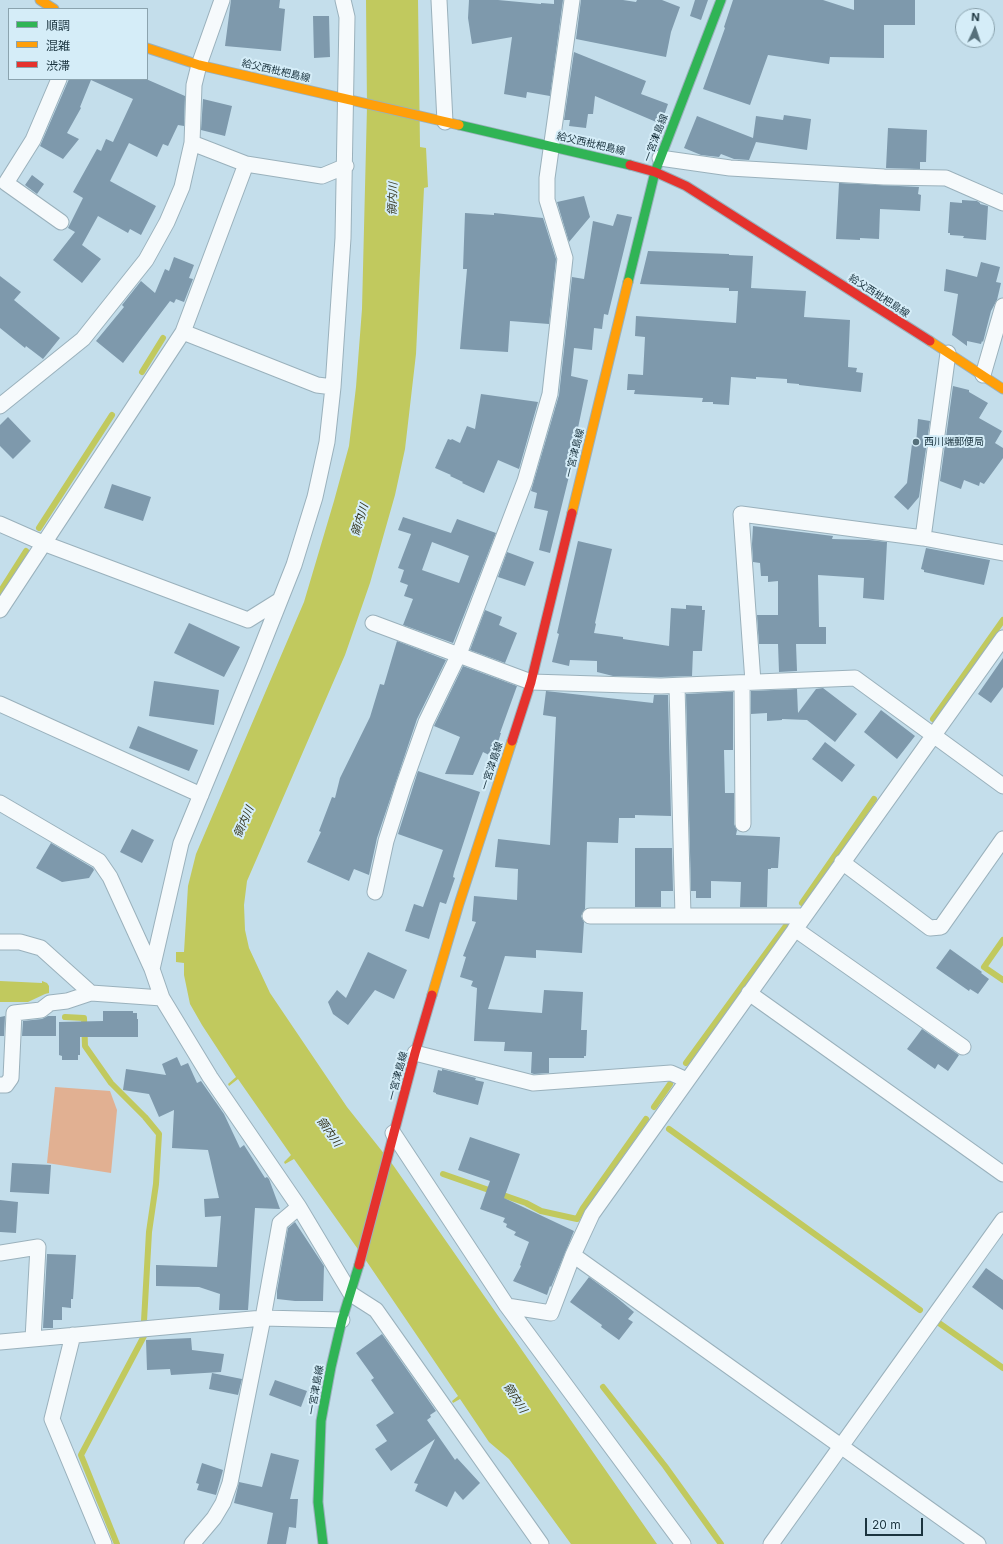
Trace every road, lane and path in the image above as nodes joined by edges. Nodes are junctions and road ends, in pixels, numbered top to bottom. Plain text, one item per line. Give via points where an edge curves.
1 (40, 0) edge
2 (222, 0) edge
3 (343, 0) edge
4 (439, 0) edge
5 (572, 0) edge
6 (721, 0) edge
7 (52, 8) edge
8 (148, 48) edge
9 (199, 65) junction
10 (59, 80) edge
11 (349, 99) junction
12 (443, 121) junction
13 (192, 143) junction
14 (551, 146) junction
15 (246, 164) junction
16 (658, 165) junction
17 (346, 166) junction
18 (3, 181) edge
19 (1003, 203) edge
20 (61, 222) dead end
21 (1003, 306) edge
22 (183, 332) junction
23 (948, 353) junction
24 (983, 375) junction
25 (334, 387) junction
26 (1003, 389) edge
27 (0, 406) edge
28 (0, 524) edge
29 (923, 538) junction
30 (43, 543) junction
31 (1003, 553) edge
32 (280, 600) junction
33 (0, 610) edge
34 (373, 623) dead end
35 (1003, 638) edge
36 (459, 654) junction
37 (531, 682) junction
38 (747, 683) junction
39 (677, 686) junction
40 (0, 704) edge
41 (933, 736) junction
42 (1003, 786) edge
43 (200, 795) junction
44 (0, 803) edge
45 (743, 824) dead end
46 (1003, 839) edge
47 (842, 862) junction
48 (375, 892) dead end
49 (590, 916) dead end
50 (684, 916) junction
51 (799, 923) junction
52 (0, 942) edge
53 (152, 969) junction
54 (91, 993) junction
55 (748, 993) junction
56 (162, 998) junction
57 (963, 1047) dead end
58 (415, 1053) junction
59 (687, 1080) junction
60 (0, 1085) edge
61 (393, 1133) junction
62 (1003, 1174) edge
63 (300, 1207) junction
64 (1003, 1220) edge
65 (0, 1253) edge
66 (573, 1255) junction
67 (351, 1294) junction
68 (507, 1306) junction
69 (263, 1318) junction
70 (342, 1320) junction
71 (73, 1335) junction
72 (33, 1339) junction
73 (0, 1342) edge
74 (841, 1446) junction
75 (104, 1544) edge
76 (192, 1544) edge
77 (323, 1544) edge
78 (541, 1544) edge
79 (683, 1544) edge
80 (771, 1544) edge
81 (978, 1544) edge

1 - 7 main road
2 - 9 street
3 - 11 street via 347,17
4 - 12 street
5 - 14 street
6 - 16 main road, 一宮津島線
8 - 9 main road, 給父西枇杷島線
9 - 11 main road, 給父西枇杷島線
9 - 13 street via 194,85
10 - 18 street via 32,140
11 - 12 main road, 給父西枇杷島線
11 - 17 street
12 - 14 main road, 給父西枇杷島線
13 - 15 street
13 - 27 street via 182,187 167,222 146,260 83,339
14 - 16 main road, 給父西枇杷島線
14 - 36 street via 547,200 565,258 550,394 524,481
15 - 17 street via 322,176
15 - 22 street
16 - 19 street via 946,178
16 - 23 main road, 給父西枇杷島線 via 698,194
16 - 37 main road, 一宮津島線
17 - 25 street
18 - 20 street
21 - 24 street
22 - 25 street via 317,385
22 - 30 street
23 - 24 main road, 給父西枇杷島線
23 - 29 street
24 - 26 main road, 給父西枇杷島線
25 - 32 street via 327,442 315,498
28 - 30 street
29 - 31 street
29 - 38 street via 741,514
30 - 32 street via 248,620
30 - 33 street
32 - 43 street
34 - 36 street
35 - 41 street
36 - 37 street
36 - 48 street via 426,722 404,784 386,841
37 - 39 street
37 - 58 main road, 一宮津島線 via 459,904
38 - 39 street
38 - 41 street via 855,678
38 - 45 street
39 - 50 street
40 - 43 street
41 - 42 street
41 - 47 street
43 - 53 street via 181,843
44 - 53 street via 99,860 110,877
46 - 47 street via 941,927 930,928
47 - 51 street
49 - 50 street
50 - 51 street
51 - 55 street
51 - 57 street
52 - 54 street via 20,942 41,948
53 - 56 street
54 - 56 street
54 - 60 street via 67,1001 50,1003 41,1010 14,1013 11,1078 6,1085
55 - 59 street
55 - 62 street
56 - 63 street via 210,1077
58 - 59 street via 533,1083 671,1073
58 - 61 main road, 一宮津島線
59 - 66 street via 592,1214
61 - 67 main road, 一宮津島線
61 - 68 street
63 - 67 street
63 - 69 street via 280,1223
64 - 74 street
65 - 72 street via 38,1247
66 - 68 street via 551,1313
66 - 74 street
67 - 70 main road, 一宮津島線
67 - 78 street via 376,1310
68 - 79 street
69 - 70 street
69 - 71 street
69 - 76 street via 230,1483 214,1518
70 - 77 main road, 一宮津島線 via 321,1421 318,1502
71 - 72 street
71 - 75 street via 52,1419
72 - 73 street
74 - 80 street
74 - 81 street

